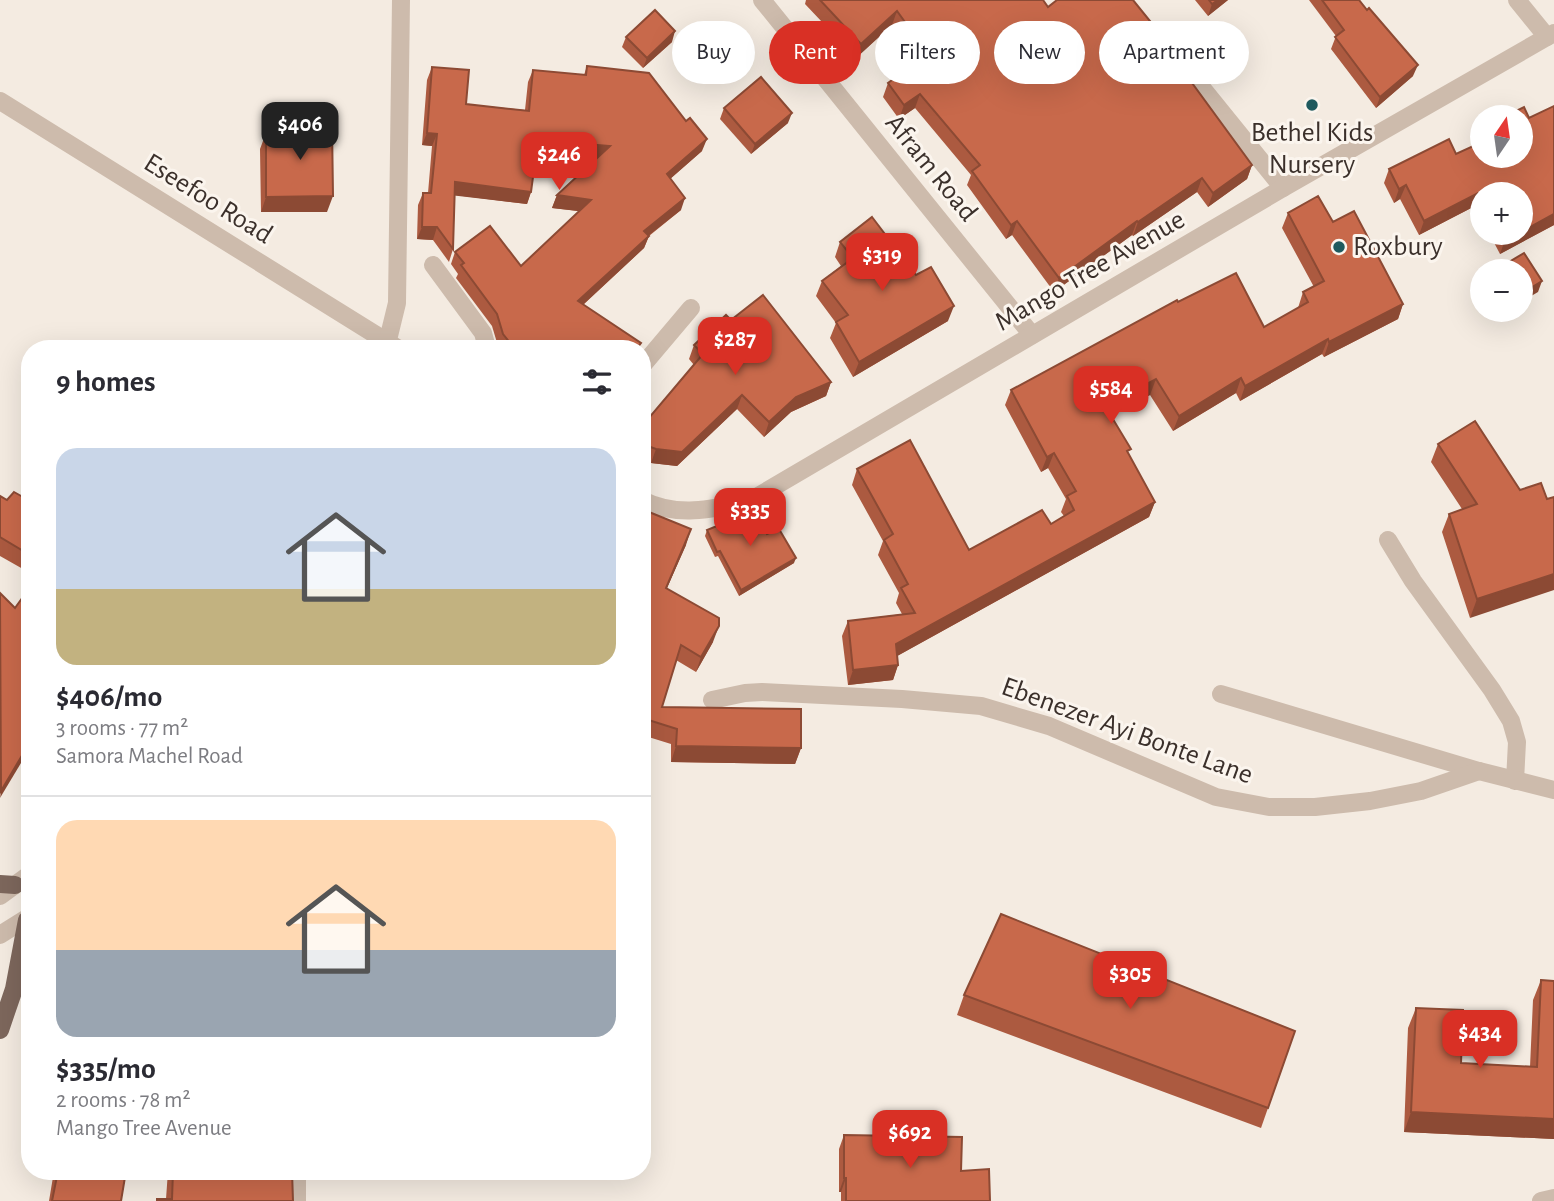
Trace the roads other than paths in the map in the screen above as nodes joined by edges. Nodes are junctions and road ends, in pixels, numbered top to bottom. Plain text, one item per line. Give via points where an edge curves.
1 (401, 0) edge
2 (762, 0) edge
3 (1517, 0) edge
4 (1550, 35) edge
5 (1199, 84) edge
6 (0, 101) edge
7 (1283, 188) junction
8 (433, 265) dead end
9 (691, 309) dead end
10 (1032, 335) junction
11 (380, 340) edge
12 (391, 340) edge
13 (484, 340) edge
14 (651, 354) edge
15 (651, 505) edge
16 (1388, 540) dead end
17 (1222, 694) dead end
18 (712, 700) dead end
19 (1479, 771) junction
20 (1515, 781) junction
21 (1554, 790) edge
22 (8, 885) edge
23 (0, 896) edge
24 (21, 922) edge
25 (0, 935) edge
26 (21, 954) edge
27 (0, 1030) edge
28 (297, 1180) edge
29 (1554, 1198) edge
30 (297, 1201) edge
31 (1541, 1201) edge

1 - 12 street via 397,303
2 - 10 street, Afram Road
3 - 4 street
4 - 7 street, Mango Tree Avenue
5 - 7 street
6 - 11 street, Eseefoo Road
7 - 10 street, Mango Tree Avenue
8 - 13 street
9 - 14 street
10 - 15 street, Mango Tree Avenue via 748,502 696,512
16 - 20 street via 1511,722 1517,742
17 - 19 street
18 - 19 street, Ebenezer Ayi Bonte Lane via 762,692 981,706 1049,726 1216,797 1269,807 1370,801 1421,791
19 - 20 street
20 - 21 street
22 - 23 street
24 - 25 street
26 - 27 main road
28 - 30 street
29 - 31 street

